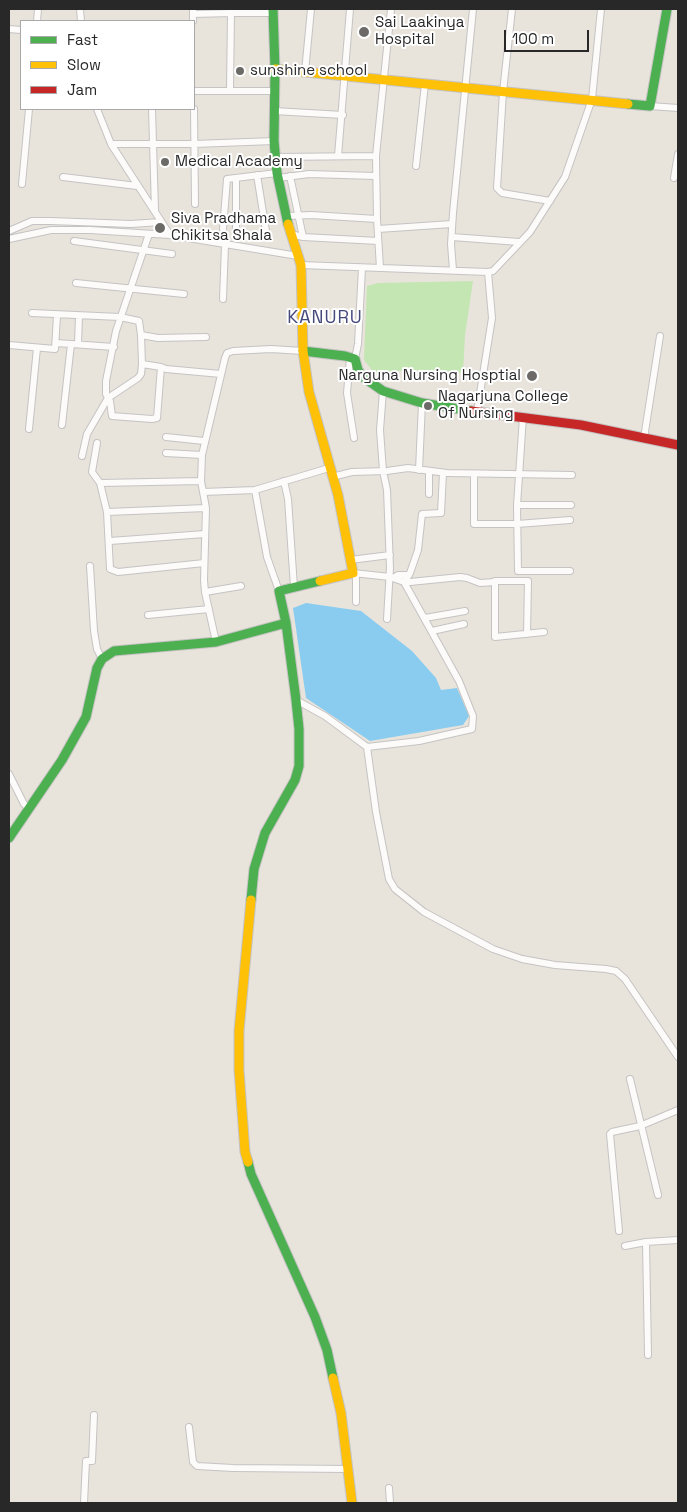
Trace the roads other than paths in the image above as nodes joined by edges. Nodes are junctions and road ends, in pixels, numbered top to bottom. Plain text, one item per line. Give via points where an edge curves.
1 (311, 9) edge
2 (350, 9) edge
3 (391, 9) edge
4 (473, 9) edge
5 (512, 9) edge
6 (601, 9) edge
7 (666, 9) edge
8 (273, 11) edge
9 (231, 13) junction
10 (193, 15) edge
11 (275, 68) junction
12 (305, 72) junction
13 (345, 75) junction
14 (384, 80) junction
15 (425, 84) junction
16 (464, 87) junction
17 (230, 90) junction
18 (195, 91) edge
19 (274, 91) junction
20 (503, 92) junction
21 (592, 99) junction
22 (650, 106) junction
23 (678, 108) edge
24 (29, 110) edge
25 (97, 110) edge
26 (152, 110) edge
27 (194, 110) edge
28 (274, 111) junction
29 (343, 115) junction
30 (274, 141) junction
31 (111, 144) junction
32 (194, 144) junction
33 (152, 145) junction
34 (678, 154) edge
35 (338, 156) junction
36 (376, 156) junction
37 (275, 157) junction
38 (416, 166) dead end
39 (257, 175) junction
40 (282, 176) junction
41 (375, 176) junction
42 (63, 177) dead end
43 (236, 178) junction
44 (674, 178) dead end
45 (22, 184) dead end
46 (137, 186) junction
47 (550, 201) junction
48 (195, 204) dead end
49 (155, 211) junction
50 (286, 216) junction
51 (298, 217) junction
52 (377, 219) junction
53 (452, 224) junction
54 (165, 228) junction
55 (223, 229) dead end
56 (378, 229) junction
57 (9, 231) edge
58 (266, 231) dead end
59 (149, 234) junction
60 (291, 234) junction
61 (236, 236) dead end
62 (302, 237) junction
63 (452, 237) junction
64 (9, 239) edge
65 (74, 241) dead end
66 (378, 241) junction
67 (520, 242) junction
68 (225, 244) junction
69 (144, 250) junction
70 (172, 254) dead end
71 (298, 256) junction
72 (301, 265) junction
73 (362, 268) junction
74 (380, 268) junction
75 (453, 270) junction
76 (488, 272) junction
77 (76, 283) dead end
78 (131, 288) junction
79 (184, 294) dead end
80 (224, 299) dead end
81 (32, 313) dead end
82 (57, 315) junction
83 (79, 316) junction
84 (120, 317) junction
85 (141, 335) junction
86 (660, 336) dead end
87 (206, 337) dead end
88 (56, 343) junction
89 (74, 344) junction
90 (9, 345) edge
91 (114, 347) junction
92 (36, 348) junction
93 (303, 351) junction
94 (352, 358) junction
95 (142, 364) junction
96 (161, 367) junction
97 (221, 374) junction
98 (383, 391) junction
99 (108, 398) junction
100 (422, 403) junction
101 (477, 412) junction
102 (523, 417) junction
103 (62, 425) dead end
104 (30, 429) dead end
105 (166, 437) dead end
106 (354, 438) dead end
107 (644, 438) junction
108 (204, 441) junction
109 (98, 442) dead end
110 (678, 445) edge
111 (166, 453) dead end
112 (202, 455) junction
113 (82, 456) dead end
114 (419, 470) junction
115 (383, 471) junction
116 (429, 471) junction
117 (331, 473) junction
118 (444, 473) junction
119 (474, 474) junction
120 (519, 474) junction
121 (572, 475) dead end
122 (284, 481) junction
123 (201, 482) junction
124 (100, 483) junction
125 (255, 490) junction
126 (203, 492) junction
127 (429, 494) dead end
128 (517, 505) junction
129 (571, 506) dead end
130 (206, 508) junction
131 (107, 512) junction
132 (570, 520) dead end
133 (517, 524) junction
134 (205, 534) junction
135 (110, 541) junction
136 (390, 555) junction
137 (350, 560) junction
138 (204, 563) junction
139 (90, 566) dead end
140 (518, 571) junction
141 (570, 571) dead end
142 (354, 574) junction
143 (391, 577) junction
144 (406, 579) junction
145 (518, 580) junction
146 (495, 582) junction
147 (241, 586) dead end
148 (294, 587) junction
149 (279, 591) junction
150 (205, 592) junction
151 (356, 602) dead end
152 (209, 609) junction
153 (465, 611) dead end
154 (148, 615) dead end
155 (425, 618) junction
156 (387, 619) dead end
157 (286, 623) junction
158 (464, 624) dead end
159 (432, 631) junction
160 (544, 632) dead end
161 (527, 634) junction
162 (216, 642) junction
163 (102, 659) junction
164 (296, 700) junction
165 (367, 747) junction
166 (9, 774) edge
167 (30, 808) junction
168 (9, 838) edge
169 (678, 1057) edge
170 (630, 1079) dead end
171 (678, 1110) edge
172 (642, 1125) junction
173 (658, 1195) dead end
174 (619, 1230) dead end
175 (678, 1240) edge
176 (646, 1242) junction
177 (625, 1246) dead end
178 (648, 1355) dead end
179 (94, 1415) dead end
180 (189, 1427) dead end
181 (349, 1469) junction
182 (389, 1488) dead end
183 (84, 1503) edge
184 (352, 1503) edge
185 (390, 1503) edge

1 - 12 street
2 - 13 street
3 - 14 street
4 - 16 street
5 - 20 street
6 - 21 street
7 - 22 main road
8 - 9 street
8 - 11 main road
9 - 10 street
9 - 17 street
11 - 12 main road
11 - 19 main road
12 - 13 main road
13 - 14 main road
13 - 29 street
14 - 15 main road
14 - 36 street
15 - 16 main road
15 - 38 street
16 - 20 main road
16 - 53 street
17 - 18 street
17 - 19 street
19 - 28 main road
20 - 21 main road
20 - 47 street via 497,188 502,193
21 - 22 main road
21 - 47 street via 565,177
22 - 23 street
24 - 45 street
25 - 31 street
26 - 33 street
27 - 32 street
28 - 29 street
28 - 30 main road
29 - 35 street
30 - 32 street
30 - 37 main road
31 - 33 street
31 - 46 street
32 - 33 street
32 - 48 street
33 - 49 street
34 - 44 street
35 - 36 street
35 - 37 street
36 - 41 street
37 - 40 main road
39 - 40 street
39 - 43 street
39 - 58 street
40 - 41 street
40 - 50 main road
40 - 51 street
41 - 52 street
42 - 46 street
43 - 55 street via 226,181
43 - 61 street
46 - 49 street
47 - 67 street
49 - 54 street
50 - 51 street
50 - 60 main road
51 - 52 street
51 - 62 street
52 - 56 street
53 - 56 street
53 - 63 street
54 - 57 street via 32,221
54 - 59 street
54 - 68 street
56 - 66 street
59 - 64 street via 51,230
59 - 69 street
60 - 62 street
60 - 71 main road
62 - 66 street
63 - 67 street
63 - 75 street
65 - 69 street
66 - 74 street
67 - 76 street via 493,271
68 - 71 street
68 - 80 street
69 - 70 street
69 - 78 street
71 - 72 main road
72 - 73 street
72 - 93 main road
73 - 74 street
73 - 94 street via 358,344
74 - 75 street
75 - 76 street
76 - 101 street via 492,318
77 - 78 street
78 - 79 street
78 - 84 street
81 - 82 street
82 - 83 street
82 - 88 street
83 - 84 street
83 - 89 street
84 - 85 street via 139,321
84 - 91 street
85 - 87 street
85 - 95 street
86 - 107 street
88 - 89 street
88 - 92 street via 55,348
89 - 91 street
89 - 103 street
90 - 92 street
91 - 99 street via 106,380
92 - 104 street
93 - 94 main road
93 - 97 street via 233,351 227,353
93 - 117 main road via 309,392
94 - 98 main road via 363,377
94 - 106 street via 347,393
95 - 96 street
95 - 99 street via 138,378
96 - 97 street
96 - 99 street via 157,418 112,416
97 - 108 street
98 - 100 main road
98 - 115 street via 380,430
99 - 113 street via 89,428
100 - 101 main road
100 - 114 street
101 - 102 main road
102 - 107 main road
102 - 120 street
105 - 108 street
107 - 110 main road
108 - 112 street
109 - 124 street via 92,472
111 - 112 street
112 - 123 street
114 - 115 street
114 - 116 street
115 - 117 street
115 - 136 street
116 - 118 street
116 - 127 street
117 - 122 street
117 - 137 main road
118 - 119 street
118 - 144 street via 441,513 422,514 418,550
119 - 120 street
119 - 133 street via 474,524
120 - 121 street
120 - 128 street
122 - 125 street
122 - 148 street
123 - 124 street
123 - 126 street
124 - 131 street
125 - 126 street
125 - 149 street via 267,557
126 - 130 street
128 - 129 street
128 - 133 street
130 - 131 street
130 - 134 street
131 - 135 street
132 - 133 street
133 - 140 street
134 - 135 street
134 - 138 street
135 - 138 street via 109,563 113,571
136 - 137 street
136 - 143 street
137 - 142 main road
138 - 150 street
139 - 163 street via 94,631
140 - 141 street
140 - 145 street
142 - 143 street
142 - 148 main road
142 - 151 street
143 - 144 street
143 - 156 street
144 - 146 street via 410,582 460,577 480,583
144 - 155 street
145 - 146 street
145 - 161 street via 528,581
146 - 161 street via 495,637
147 - 150 street
148 - 149 main road
149 - 157 main road
150 - 152 street
152 - 154 street
152 - 162 street
153 - 155 street
155 - 159 street
157 - 162 main road
157 - 164 main road
158 - 159 street
159 - 165 street via 459,680 473,716 472,729 419,741
160 - 161 street
162 - 163 main road via 114,651
163 - 167 main road via 86,717
164 - 165 street via 325,716
164 - 181 main road via 299,766 295,780 264,833 254,869 239,1031 239,1070 251,1174 315,1317 326,1350 341,1413
165 - 169 street via 389,879 395,889 424,912 493,949 522,959 616,972 625,979
166 - 167 street via 24,804
167 - 168 main road
170 - 172 street
171 - 172 street
172 - 173 street
172 - 174 street via 612,1132 610,1137
175 - 176 street
176 - 177 street
176 - 178 street
179 - 183 street via 92,1461 86,1461
180 - 181 street via 193,1462 197,1466
181 - 184 main road
182 - 185 street

